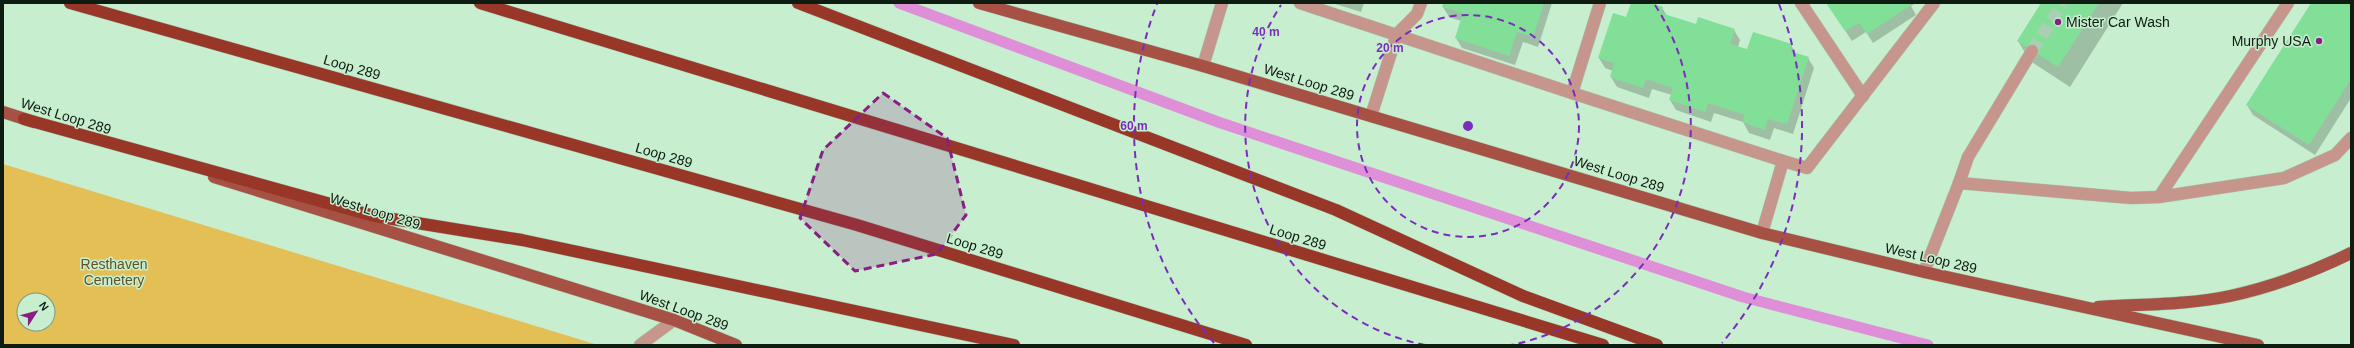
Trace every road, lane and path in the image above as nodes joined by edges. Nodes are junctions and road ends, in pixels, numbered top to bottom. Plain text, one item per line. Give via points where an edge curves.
1 (70, 3) edge
2 (480, 3) edge
3 (798, 3) edge
4 (979, 3) edge
5 (1222, 3) edge
6 (1300, 3) edge
7 (1421, 3) edge
8 (1600, 3) edge
9 (1801, 3) edge
10 (1934, 3) edge
11 (2288, 3) edge
12 (1397, 34) junction
13 (2032, 51) tunnel mouth
14 (1204, 66) junction
15 (1572, 93) junction
16 (1863, 96) junction
17 (3, 112) edge
18 (1371, 116) junction
19 (24, 119) junction
20 (2351, 138) edge
21 (1783, 161) junction
22 (1960, 183) junction
23 (2159, 197) junction
24 (1762, 233) junction
25 (2351, 253) edge
26 (1924, 272) junction
27 (2083, 308) junction
28 (674, 320) junction
29 (640, 345) edge
30 (736, 345) edge
31 (1014, 345) edge
32 (1246, 345) edge
33 (1603, 345) edge
34 (1657, 345) edge
35 (2258, 345) edge

1 - 32 highway, Loop 289 via 857,225
2 - 33 highway, Loop 289
3 - 34 highway via 1336,210 1523,296
4 - 14 main road, West Loop 289
5 - 14 lane
6 - 12 lane
7 - 12 lane via 1417,14
8 - 15 lane
9 - 16 lane
10 - 16 lane
11 - 23 lane
12 - 15 lane
12 - 18 lane
13 - 22 lane via 1968,157
14 - 18 main road, West Loop 289
15 - 21 lane
16 - 21 lane via 1807,168
17 - 19 main road, West Loop 289
18 - 24 main road, West Loop 289
19 - 28 main road, West Loop 289
19 - 31 highway via 374,216 522,240
20 - 23 lane via 2335,155 2284,178
21 - 24 lane
22 - 23 lane via 2131,198
22 - 26 lane
24 - 26 main road, West Loop 289
25 - 27 main road via 2311,272 2229,296 2187,302
26 - 27 main road, West Loop 289
27 - 35 main road, West Loop 289
28 - 29 lane
28 - 30 main road, West Loop 289

